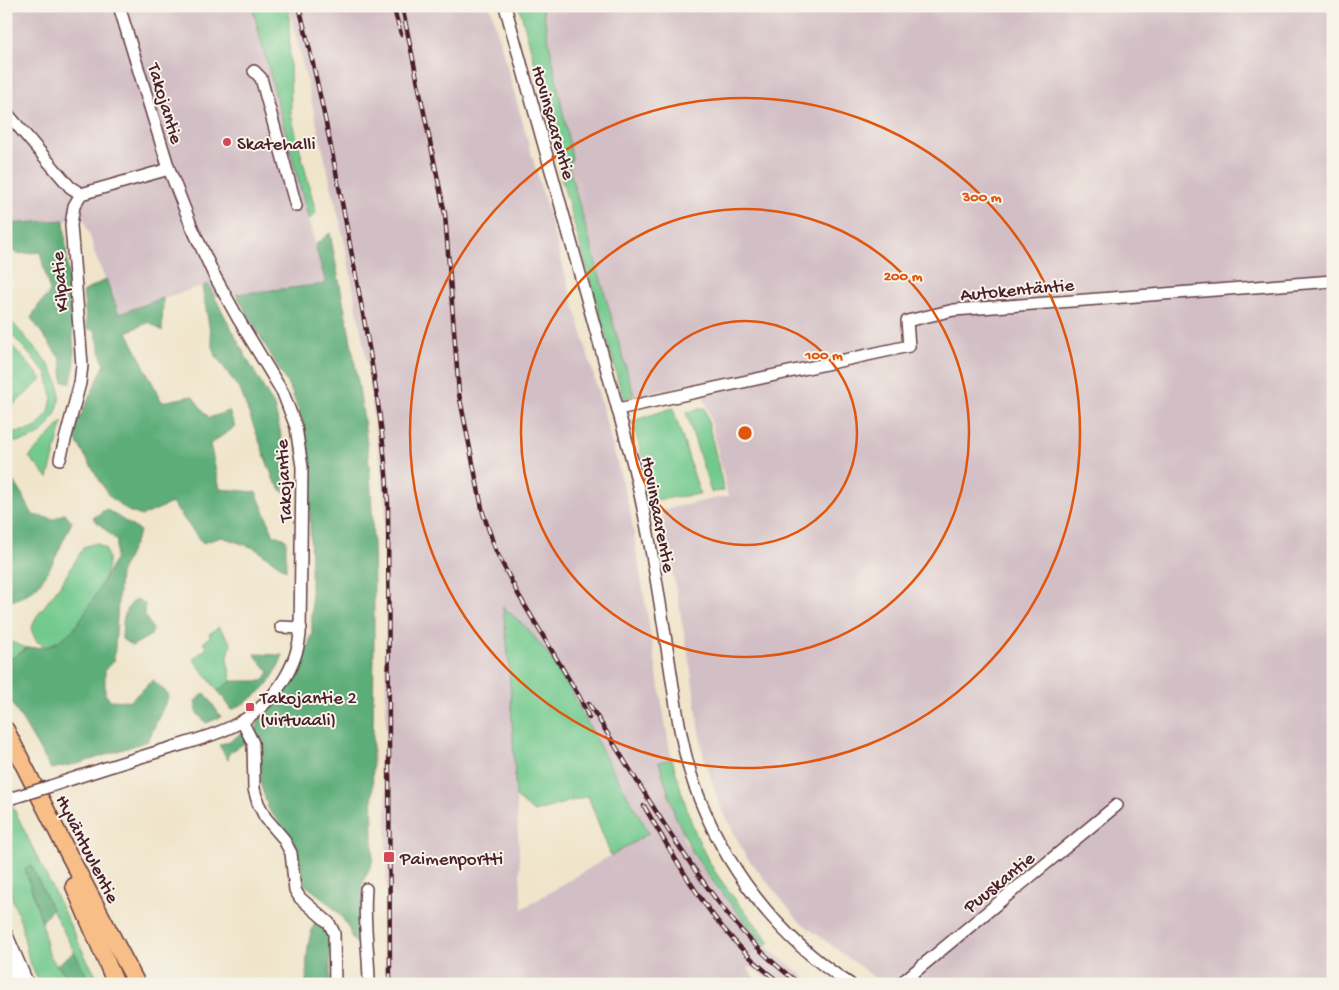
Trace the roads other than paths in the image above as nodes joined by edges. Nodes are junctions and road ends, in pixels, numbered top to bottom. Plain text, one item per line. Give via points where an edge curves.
1 (119, 6) edge
2 (505, 6) edge
3 (254, 71) dead end
4 (6, 112) edge
5 (169, 169) junction
6 (81, 194) junction
7 (296, 206) dead end
8 (1333, 281) edge
9 (618, 409) junction
10 (60, 459) dead end
11 (281, 627) dead end
12 (301, 628) junction
13 (242, 721) junction
14 (6, 730) edge
15 (6, 753) edge
16 (9, 798) edge
17 (1117, 806) dead end
18 (74, 886) junction
19 (366, 889) dead end
20 (6, 933) edge
21 (6, 957) edge
22 (17, 984) edge
23 (28, 984) edge
24 (116, 984) edge
25 (126, 984) edge
26 (137, 984) edge
27 (335, 984) edge
28 (369, 984) edge
29 (850, 984) edge
30 (900, 984) edge

1 - 5 street, Takojantie
2 - 9 street, Hovinsaarentie
3 - 7 street via 261,78
4 - 6 street via 70,187
5 - 6 street
5 - 12 street, Takojantie via 197,240 239,320 283,393 296,426 302,467
6 - 10 street, Kilpatie via 74,206 71,225 82,365
8 - 9 street, Autokentäntie via 954,310 907,321 909,346
9 - 29 street, Hovinsaarentie via 641,495 682,738 705,812 725,852 762,905 786,933
11 - 12 street
12 - 13 street, Takojantie via 291,670 265,703
13 - 16 street, Takojantie, bridge via 216,733
13 - 27 street via 253,743 254,789 258,803 291,854 295,890 329,923 334,933
14 - 26 highway, Hyväntuulentie
15 - 18 highway, Hyväntuulentie
17 - 30 street, Puuskantie
18 - 24 highway
18 - 25 highway, Hyväntuulentie
19 - 28 street
20 - 23 street
21 - 22 street

